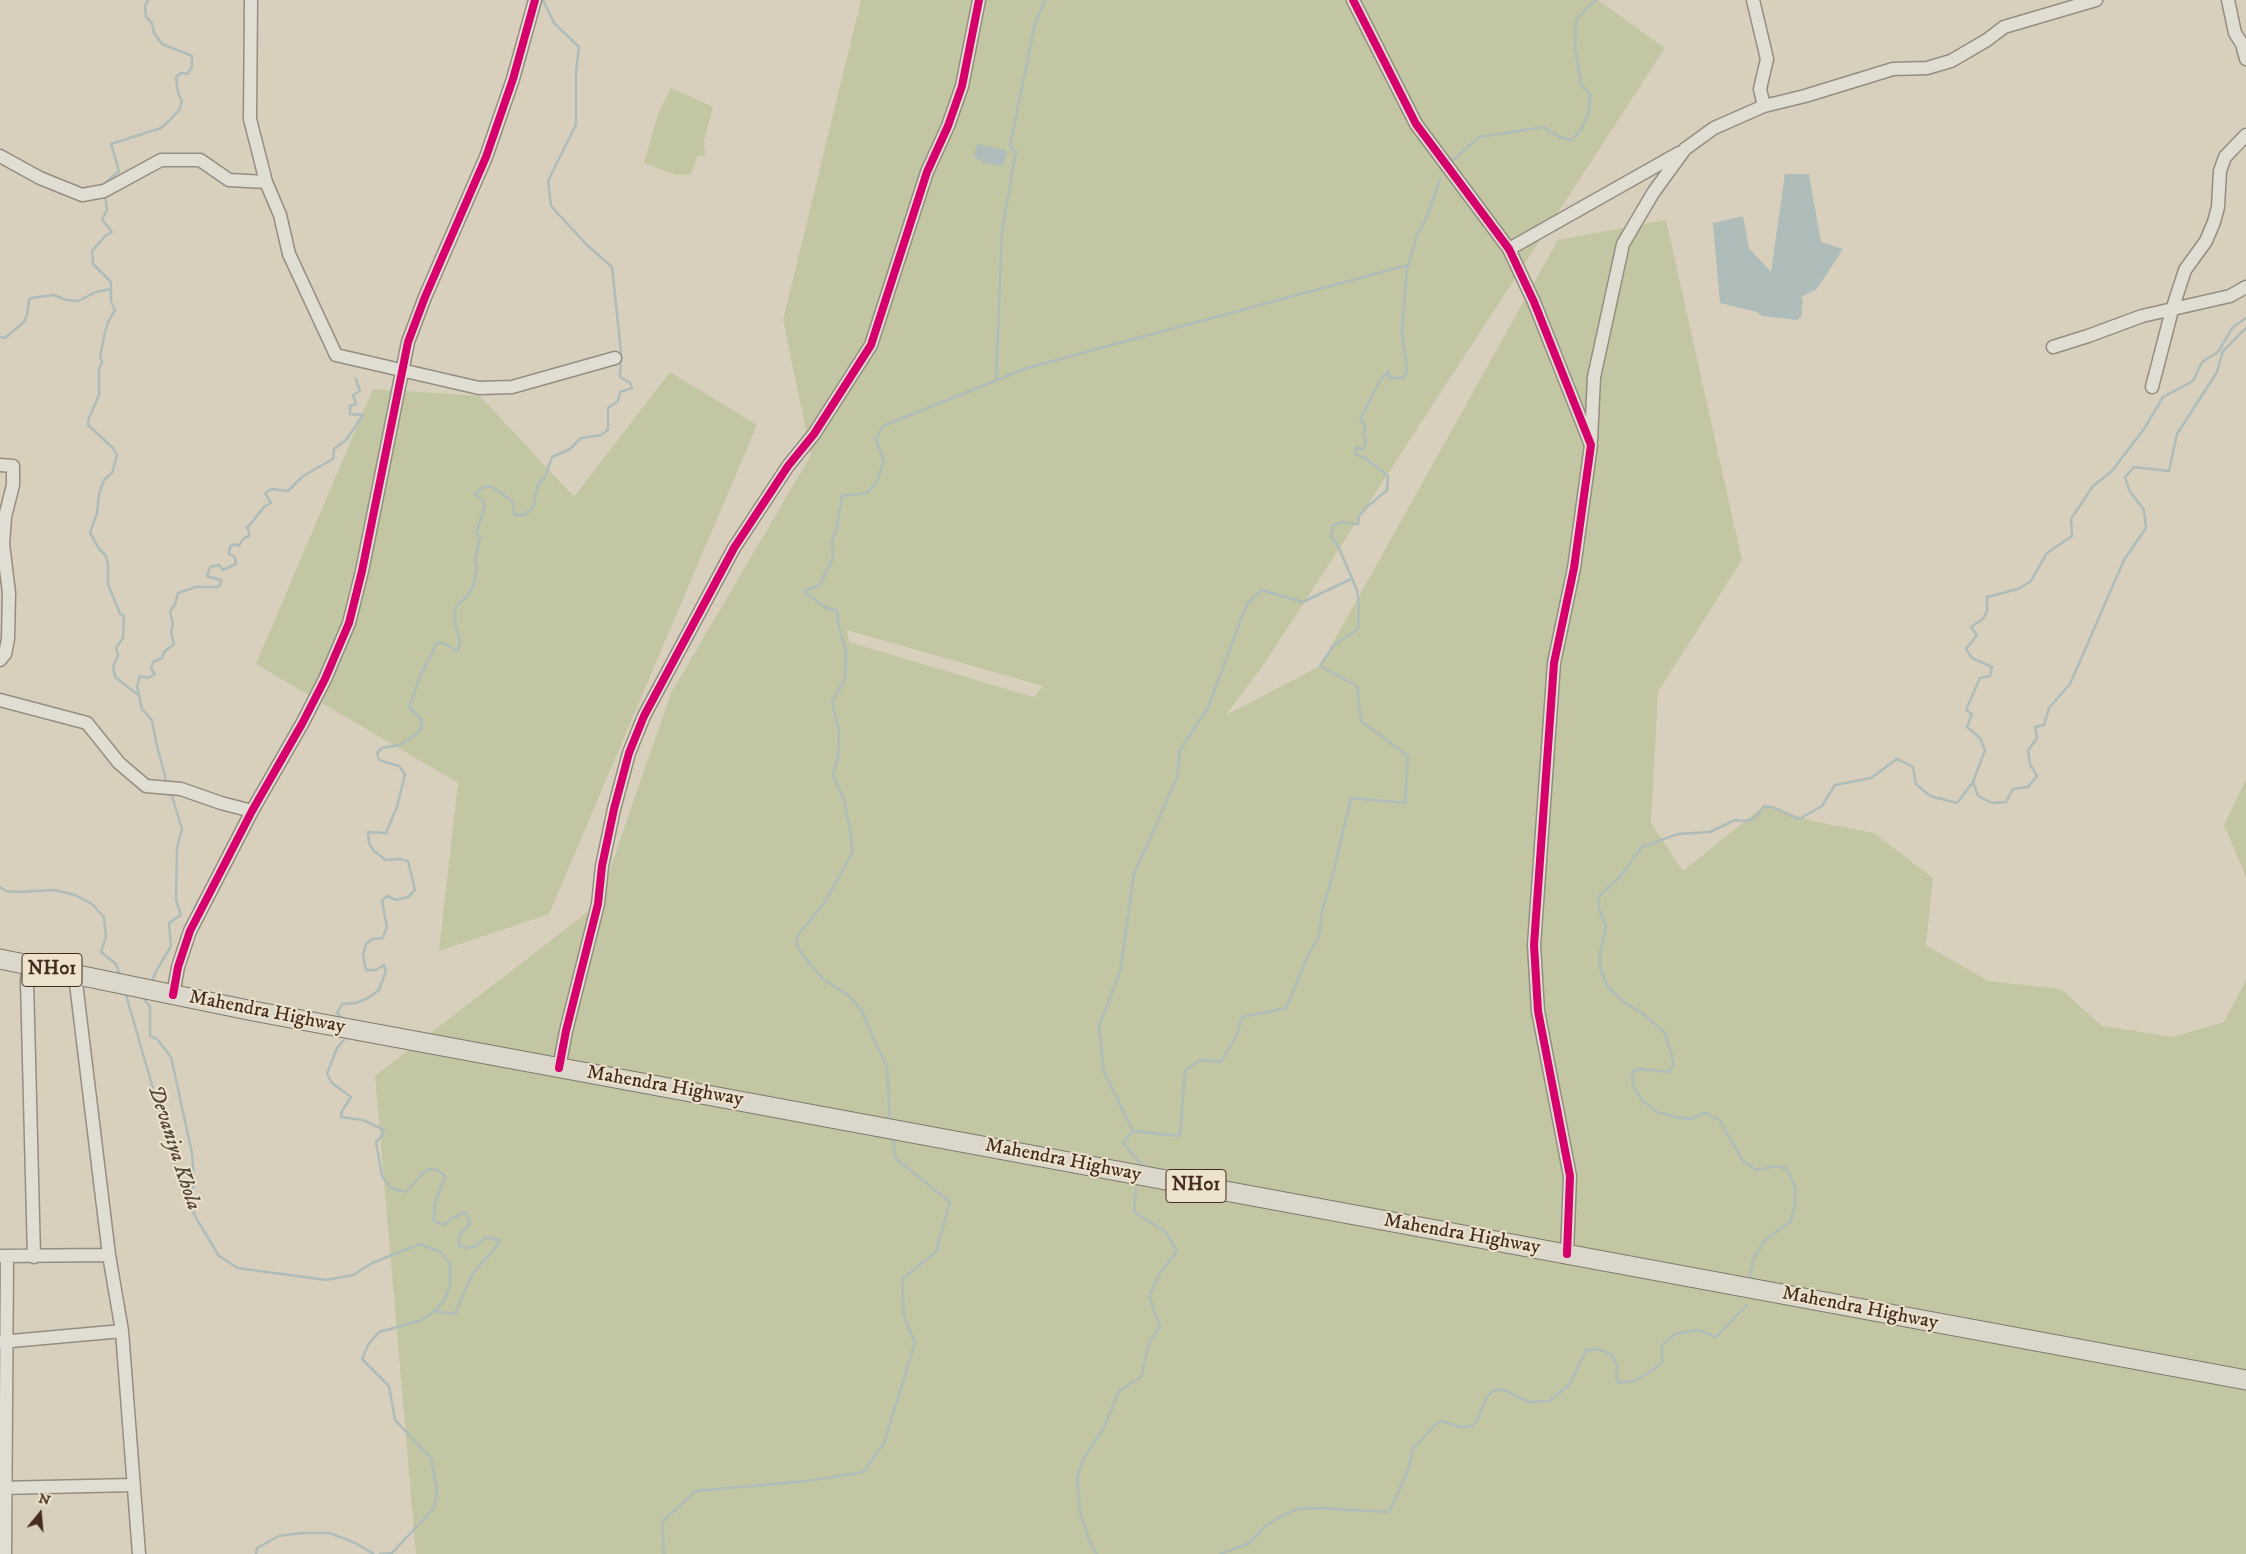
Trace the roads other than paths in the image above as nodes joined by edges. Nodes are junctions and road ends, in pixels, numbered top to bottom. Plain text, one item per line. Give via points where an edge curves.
1 (251, 0) edge
2 (535, 0) edge
3 (979, 0) edge
4 (1353, 0) edge
5 (1753, 0) edge
6 (2096, 0) edge
7 (2228, 0) edge
8 (2246, 59) edge
9 (1764, 106) junction
10 (2246, 135) edge
11 (1686, 149) junction
12 (0, 156) edge
13 (266, 182) junction
14 (1509, 249) junction
15 (2246, 287) edge
16 (2172, 310) junction
17 (2053, 346) dead end
18 (615, 358) dead end
19 (401, 370) junction
20 (2152, 387) dead end
21 (1591, 445) junction
22 (0, 465) edge
23 (0, 660) edge
24 (0, 700) edge
25 (252, 811) junction
26 (0, 959) edge
27 (29, 965) junction
28 (75, 975) junction
29 (173, 995) junction
30 (559, 1068) junction
31 (1567, 1254) junction
32 (109, 1255) junction
33 (3, 1256) edge
34 (34, 1257) junction
35 (122, 1331) junction
36 (3, 1342) edge
37 (2246, 1380) edge
38 (3, 1412) edge
39 (133, 1485) junction
40 (3, 1488) edge
41 (5, 1554) edge
42 (139, 1554) edge

1 - 13 street via 250,119
2 - 19 street via 513,80 486,157 422,306
3 - 30 street via 962,86 927,172 871,346 734,548 644,716 629,753
4 - 14 street via 1416,124
5 - 9 street via 1767,59 1760,89
6 - 9 street via 2004,27 1951,61 1927,68 1893,69
7 - 8 street via 2235,34
9 - 11 street via 1714,128
10 - 16 street via 2225,157 2220,171 2214,222 2206,241 2185,270
11 - 14 street
11 - 21 street via 1653,193 1624,244 1594,377
12 - 13 street via 40,178 82,195 104,191 161,160 200,160 229,180
13 - 19 street via 280,215 289,254 336,355
14 - 21 street via 1534,302
15 - 16 street via 2230,296
16 - 17 street via 2142,316
16 - 20 street
18 - 19 street via 512,387 479,388
19 - 25 street via 349,623 303,722
21 - 31 street via 1574,568 1554,663 1534,945 1538,1011 1570,1176
22 - 23 street via 13,466 13,485 3,544 9,593 8,639 5,654
24 - 25 street via 87,723 119,763 146,786 169,788
25 - 29 street via 190,931 180,957
26 - 27 highway, Mahendra Highway / NH01
27 - 28 highway, Mahendra Highway / NH01
27 - 34 street via 26,981
28 - 29 highway, Mahendra Highway / NH01
28 - 32 street
29 - 30 highway, Mahendra Highway / NH01
30 - 31 highway, Mahendra Highway / NH01
31 - 37 highway, Mahendra Highway / NH01
32 - 34 street
32 - 35 street
33 - 34 street
33 - 36 street
35 - 36 street
35 - 39 street
36 - 38 street
38 - 40 street
39 - 40 street
39 - 42 street
40 - 41 street

